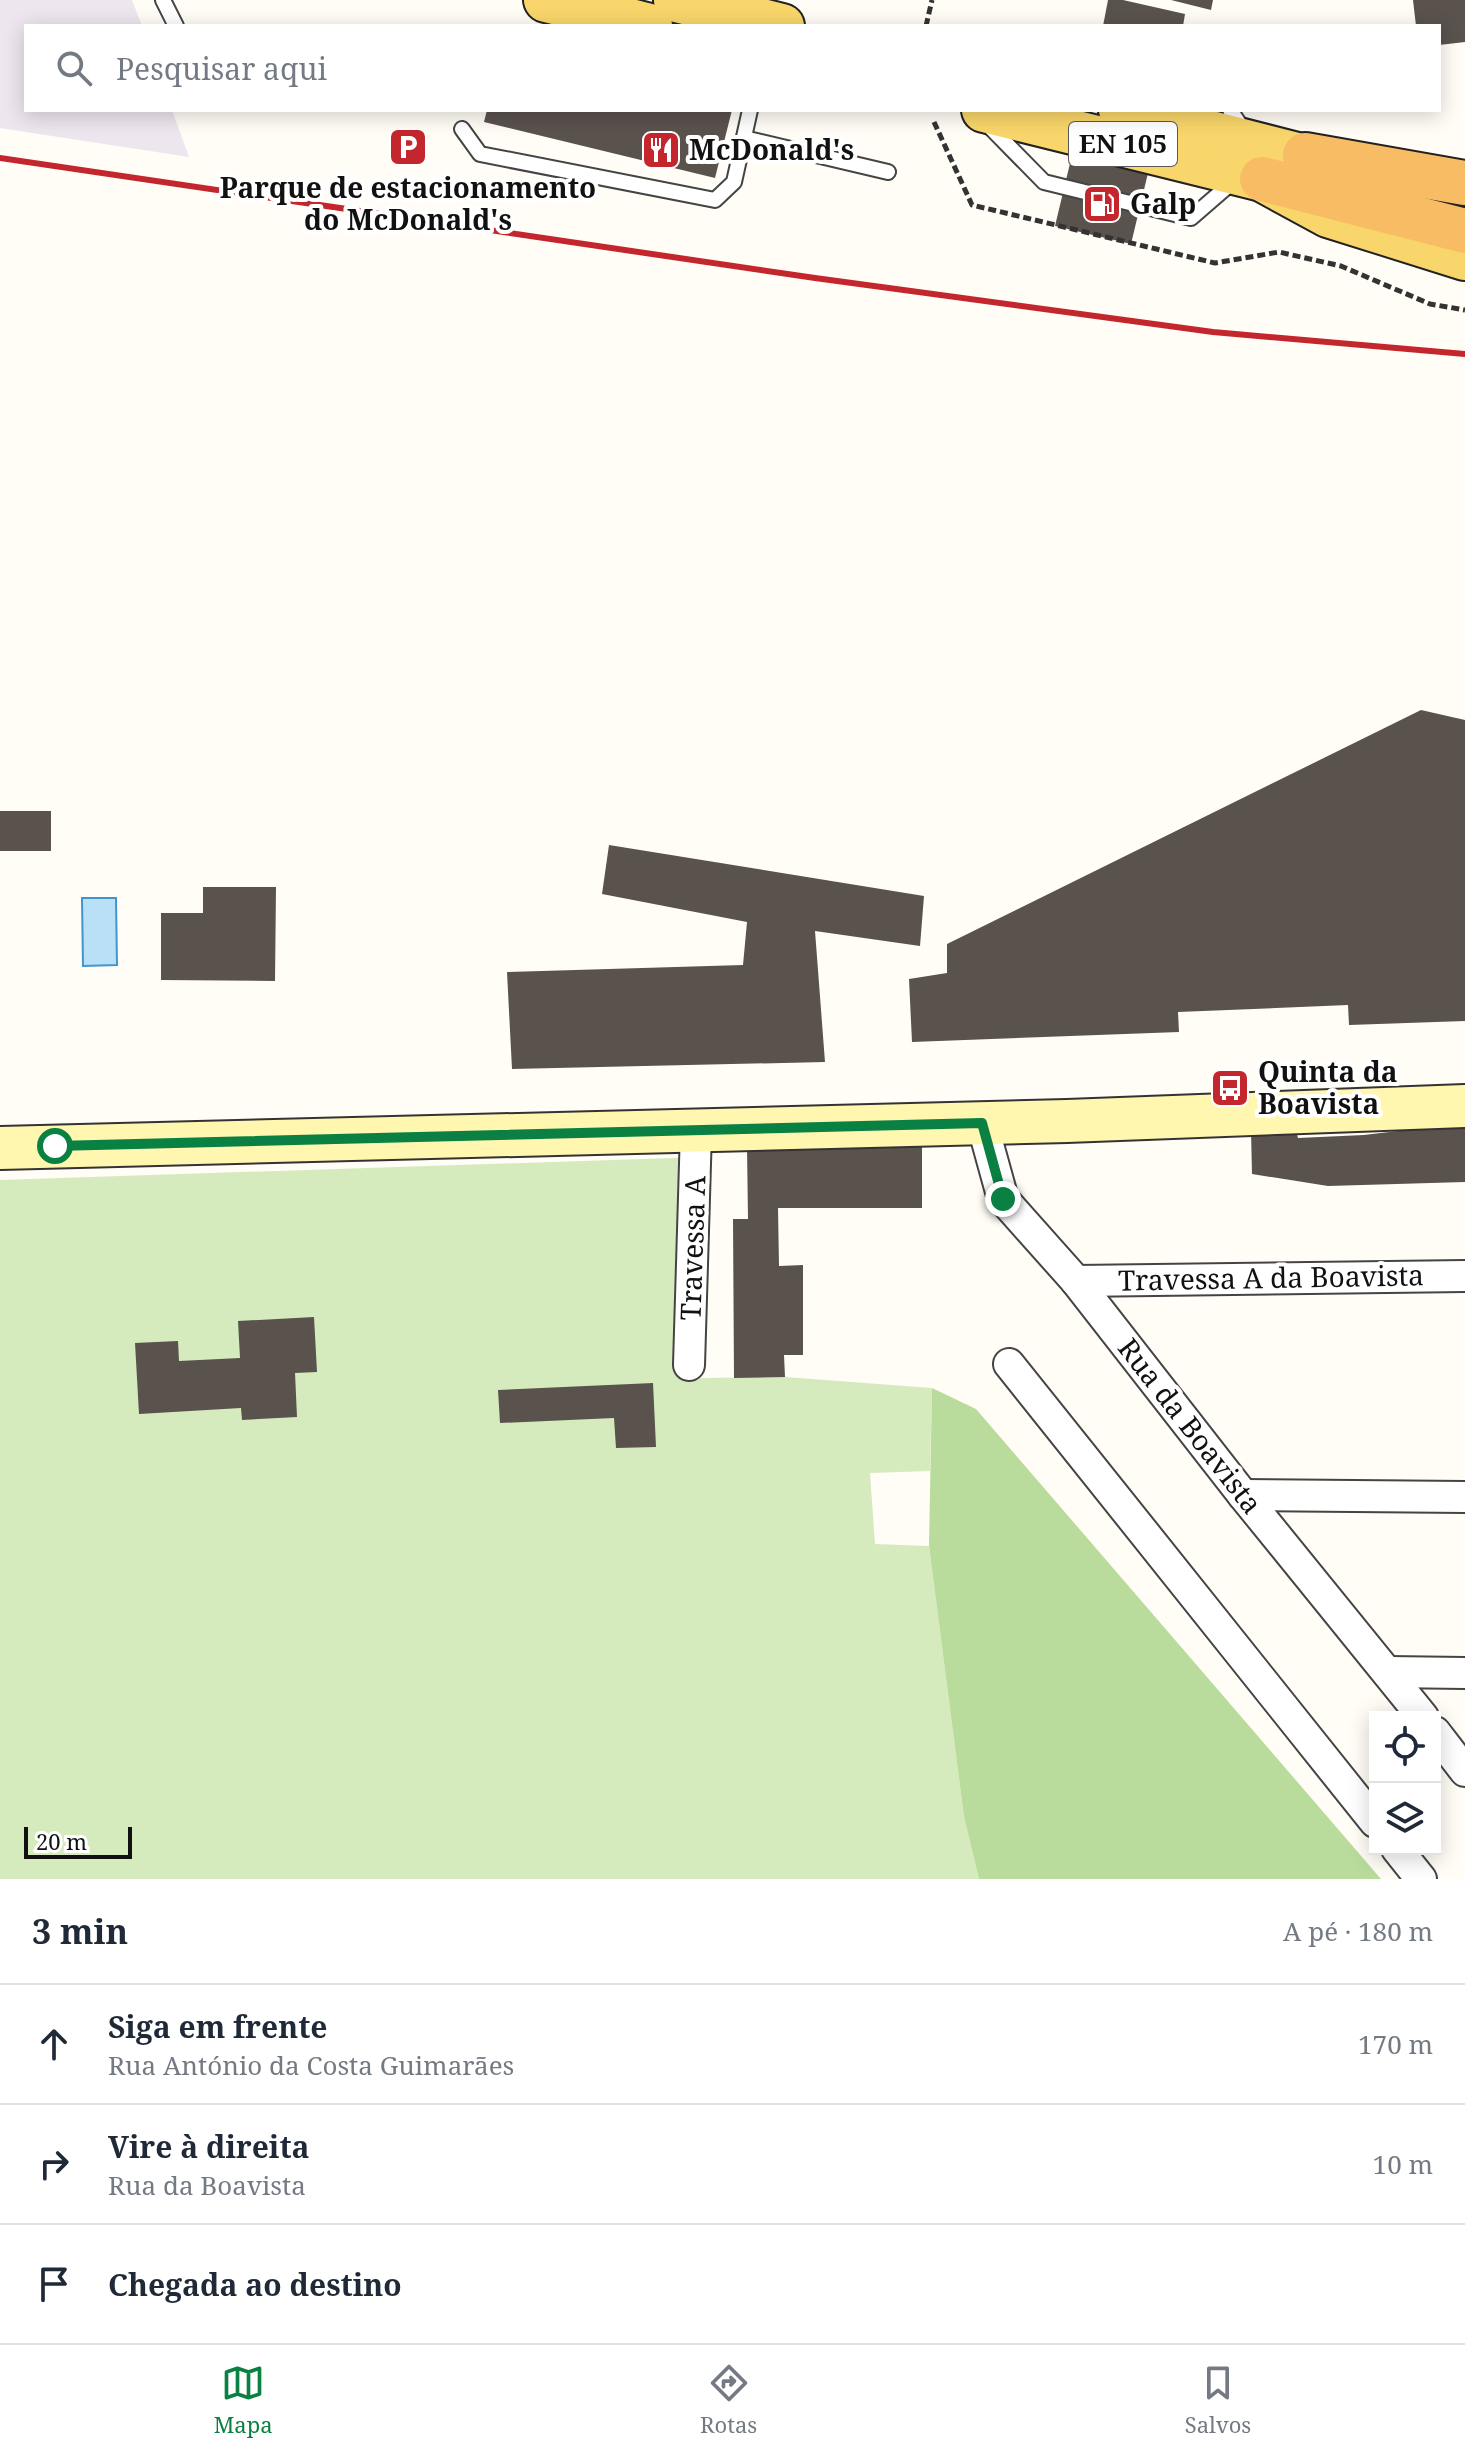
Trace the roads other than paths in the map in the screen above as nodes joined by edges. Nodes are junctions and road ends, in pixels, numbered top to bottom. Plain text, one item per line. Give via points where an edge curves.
1 (546, 0) edge
2 (676, 0) edge
3 (167, 2) edge
4 (175, 24) edge
5 (642, 24) edge
6 (774, 24) edge
7 (750, 112) edge
8 (975, 112) edge
9 (997, 112) edge
10 (1127, 112) edge
11 (462, 129) dead end
12 (744, 138) junction
13 (1247, 151) edge
14 (1305, 155) junction
15 (888, 172) dead end
16 (1465, 183) edge
17 (1465, 202) edge
18 (1465, 231) edge
19 (1465, 258) edge
20 (1465, 1106) edge
21 (982, 1123) junction
22 (696, 1130) junction
23 (0, 1148) edge
24 (1465, 1276) edge
25 (1076, 1281) junction
26 (1009, 1364) dead end
27 (689, 1365) dead end
28 (1243, 1495) junction
29 (1465, 1497) edge
30 (1388, 1672) junction
31 (1465, 1673) edge
32 (1418, 1711) edge
33 (1441, 1740) edge
34 (1465, 1771) edge
35 (1369, 1814) edge
36 (1402, 1855) edge
37 (1421, 1879) edge

1 - 5 main road
2 - 6 main road
3 - 4 lane
7 - 12 lane
8 - 13 lane via 1044,182 1191,218
9 - 13 main road, EN 105
10 - 13 main road, EN 105
11 - 12 lane via 480,154 715,200 734,182
12 - 15 lane
13 - 14 main road, EN 105
13 - 18 highway, EN 105
13 - 19 main road via 1328,215
14 - 16 highway, EN 105
14 - 17 main road
20 - 21 main road
21 - 22 main road
21 - 25 street, Rua da Boavista via 1003,1199
22 - 23 main road
22 - 27 street, Travessa A
24 - 25 street, Travessa A da Boavista
25 - 28 street, Rua da Boavista
26 - 35 street
28 - 29 street
28 - 30 street, Rua da Boavista
30 - 31 street
30 - 32 street, Rua da Boavista
33 - 34 street
36 - 37 street

